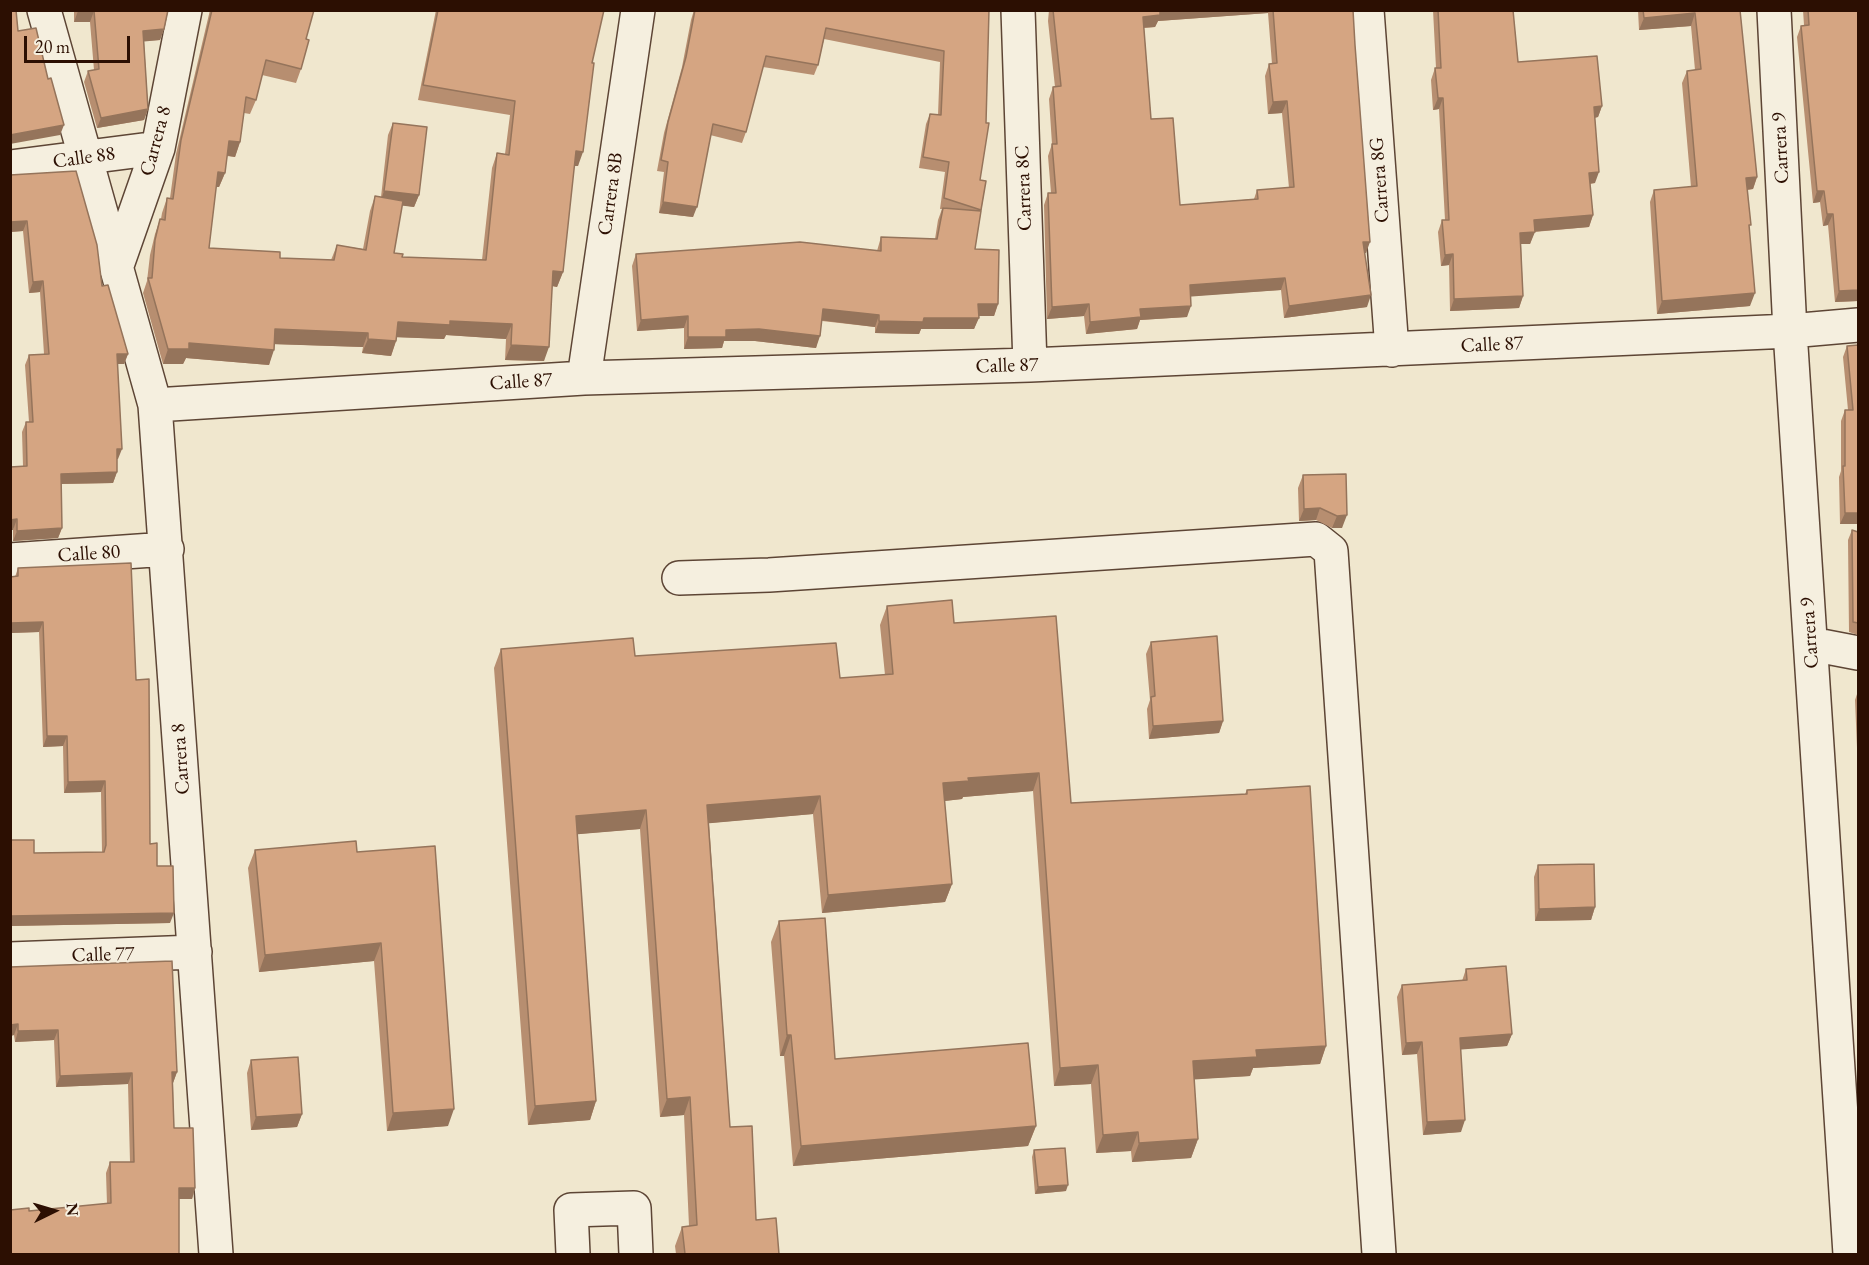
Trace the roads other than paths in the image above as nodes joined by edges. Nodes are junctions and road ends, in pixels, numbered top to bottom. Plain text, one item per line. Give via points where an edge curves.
1 (44, 10) edge
2 (185, 10) edge
3 (638, 10) edge
4 (1018, 10) edge
5 (1367, 10) edge
6 (1774, 10) edge
7 (158, 148) junction
8 (85, 159) junction
9 (10, 167) edge
10 (116, 268) junction
11 (1858, 325) edge
12 (1790, 331) junction
13 (1392, 350) junction
14 (1030, 365) junction
15 (584, 378) junction
16 (154, 405) junction
17 (167, 549) junction
18 (10, 560) edge
19 (679, 578) dead end
20 (1811, 644) junction
21 (1858, 653) edge
22 (195, 952) junction
23 (10, 959) edge
24 (216, 1254) edge
25 (573, 1254) edge
26 (636, 1254) edge
27 (1379, 1254) edge
28 (1850, 1254) edge

1 - 8 street, Carrera 8
2 - 7 street, Carrera 8
3 - 15 street, Carrera 8B
4 - 14 street, Carrera 8C
5 - 13 street, Carrera 8G
6 - 12 street, Carrera 9
7 - 8 street, Calle 88
7 - 10 street, Carrera 8
8 - 9 street, Calle 88
8 - 10 street, Carrera 8
10 - 16 street, Carrera 8
11 - 12 street, Calle 87
12 - 13 street, Calle 87
12 - 20 street, Carrera 9
13 - 14 street, Calle 87
14 - 15 street, Calle 87
15 - 16 street, Calle 87
16 - 17 street, Carrera 8
17 - 18 street, Calle 80
17 - 22 street, Carrera 8
19 - 27 street via 1316,539 1331,551
20 - 21 street
20 - 28 street, Carrera 9
22 - 23 street, Calle 77
22 - 24 street, Carrera 8
25 - 26 street via 571,1210 634,1208

